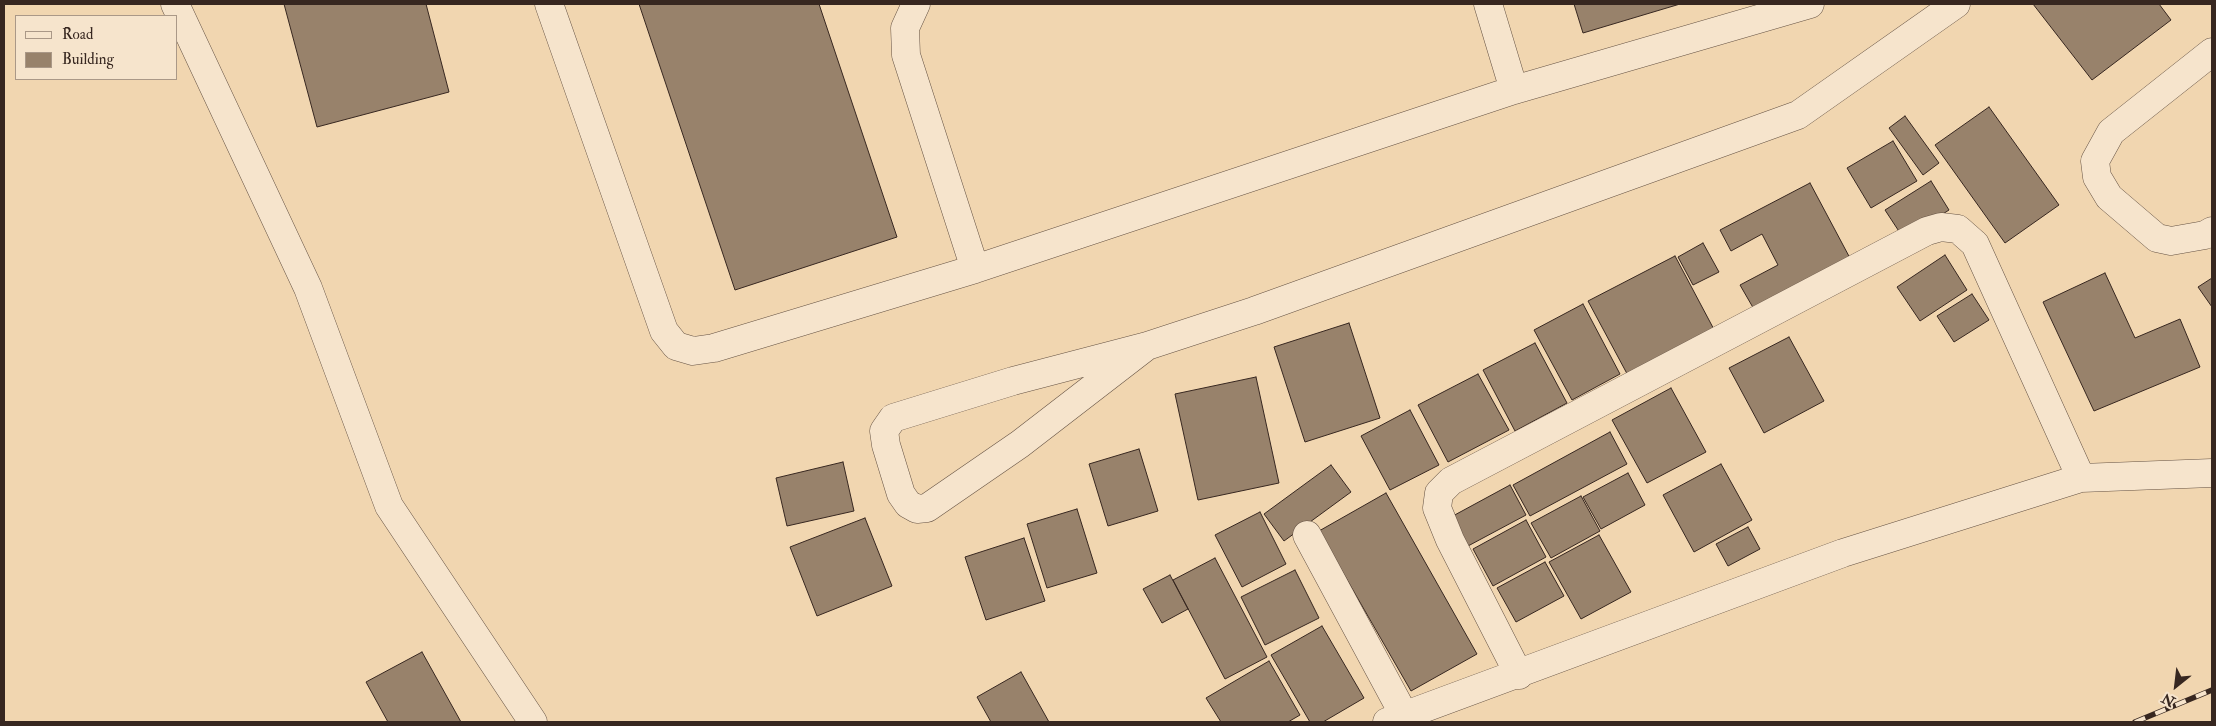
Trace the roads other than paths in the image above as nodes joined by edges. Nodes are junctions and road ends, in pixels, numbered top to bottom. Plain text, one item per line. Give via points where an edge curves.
1 (175, 4) edge
2 (550, 4) edge
3 (916, 4) edge
4 (1488, 4) edge
5 (1810, 4) edge
6 (1956, 4) edge
7 (2212, 52) edge
8 (1514, 90) junction
9 (2212, 231) edge
10 (975, 269) junction
11 (1147, 346) junction
12 (2212, 473) edge
13 (2081, 478) junction
14 (1307, 535) dead end
15 (1519, 675) junction
16 (1396, 719) edge
17 (532, 722) edge

1 - 17 street via 308,288 389,506
2 - 10 street via 664,331 676,346 693,351 714,348
3 - 10 street via 905,28 906,54
4 - 8 street
5 - 8 street
6 - 11 street via 1798,115 1254,311
7 - 9 street via 2111,132 2095,161 2097,177 2109,197 2157,238 2171,241
8 - 10 street
11 - 11 street via 1013,380 893,418 884,431 901,494 908,504 928,508 1020,444
12 - 13 street
13 - 15 street via 1843,553
13 - 15 street via 1974,244 1958,229 1941,227 1927,231 1451,481 1440,493 1438,508 1450,540
14 - 16 street
15 - 16 street

